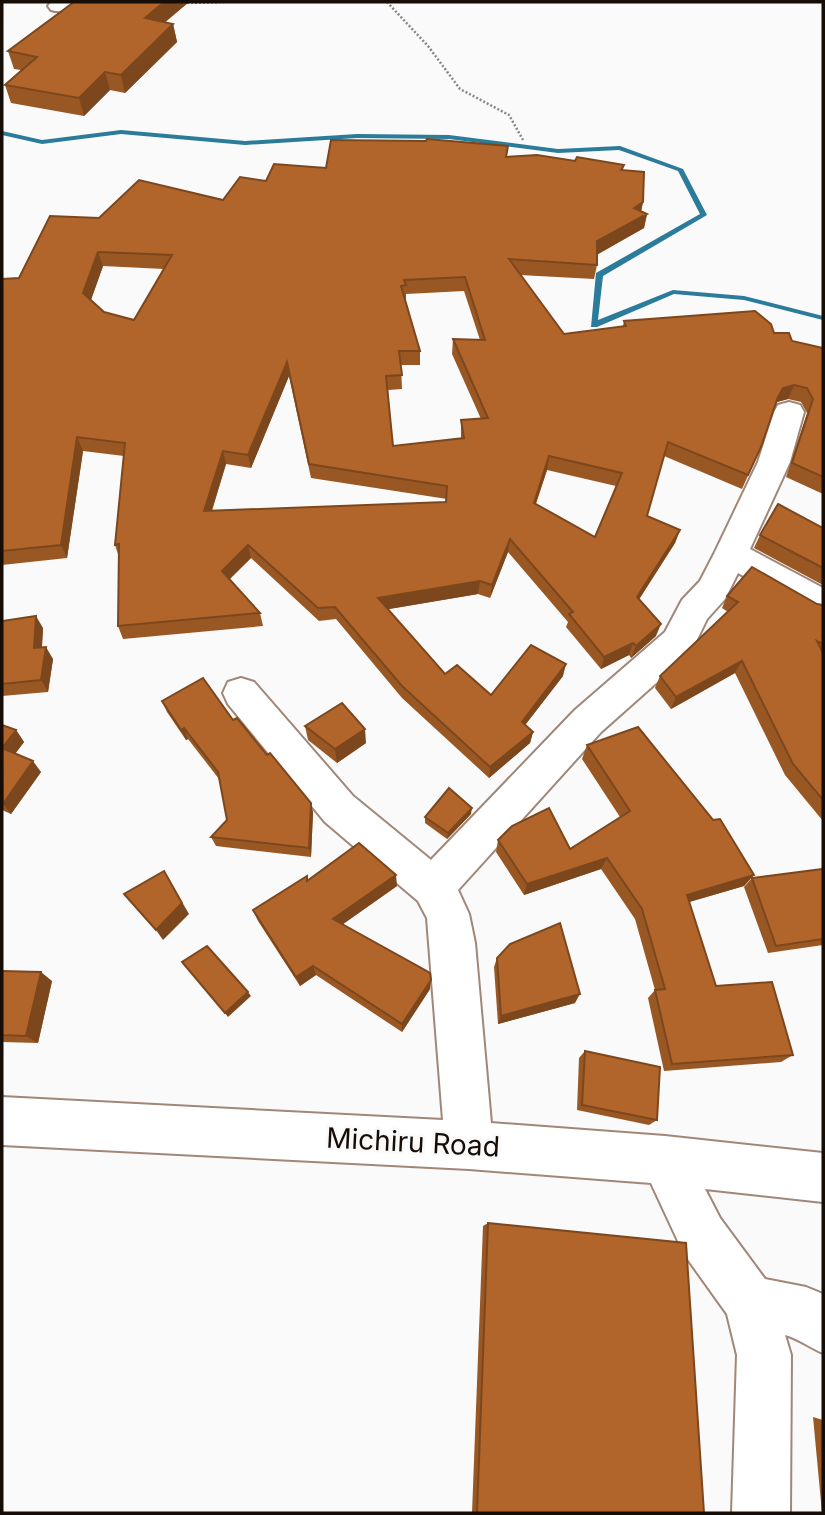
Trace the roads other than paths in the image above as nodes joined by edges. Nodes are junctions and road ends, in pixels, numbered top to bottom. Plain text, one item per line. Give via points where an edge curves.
1 (789, 412) dead end
2 (732, 554) junction
3 (823, 604) edge
4 (241, 693) dead end
5 (433, 887) junction
6 (2, 1121) edge
7 (469, 1144) junction
8 (664, 1160) junction
9 (823, 1177) edge
10 (750, 1302) junction
11 (823, 1327) edge
12 (761, 1513) edge

1 - 2 street via 774,462
2 - 3 street
2 - 5 street via 678,642 588,721
4 - 5 street via 339,809
5 - 7 street via 448,914 453,943
6 - 7 street, Michiru Road
7 - 8 street, Michiru Road
8 - 9 street, Michiru Road
8 - 10 street via 702,1236
10 - 11 street via 806,1313
10 - 12 street via 764,1355

